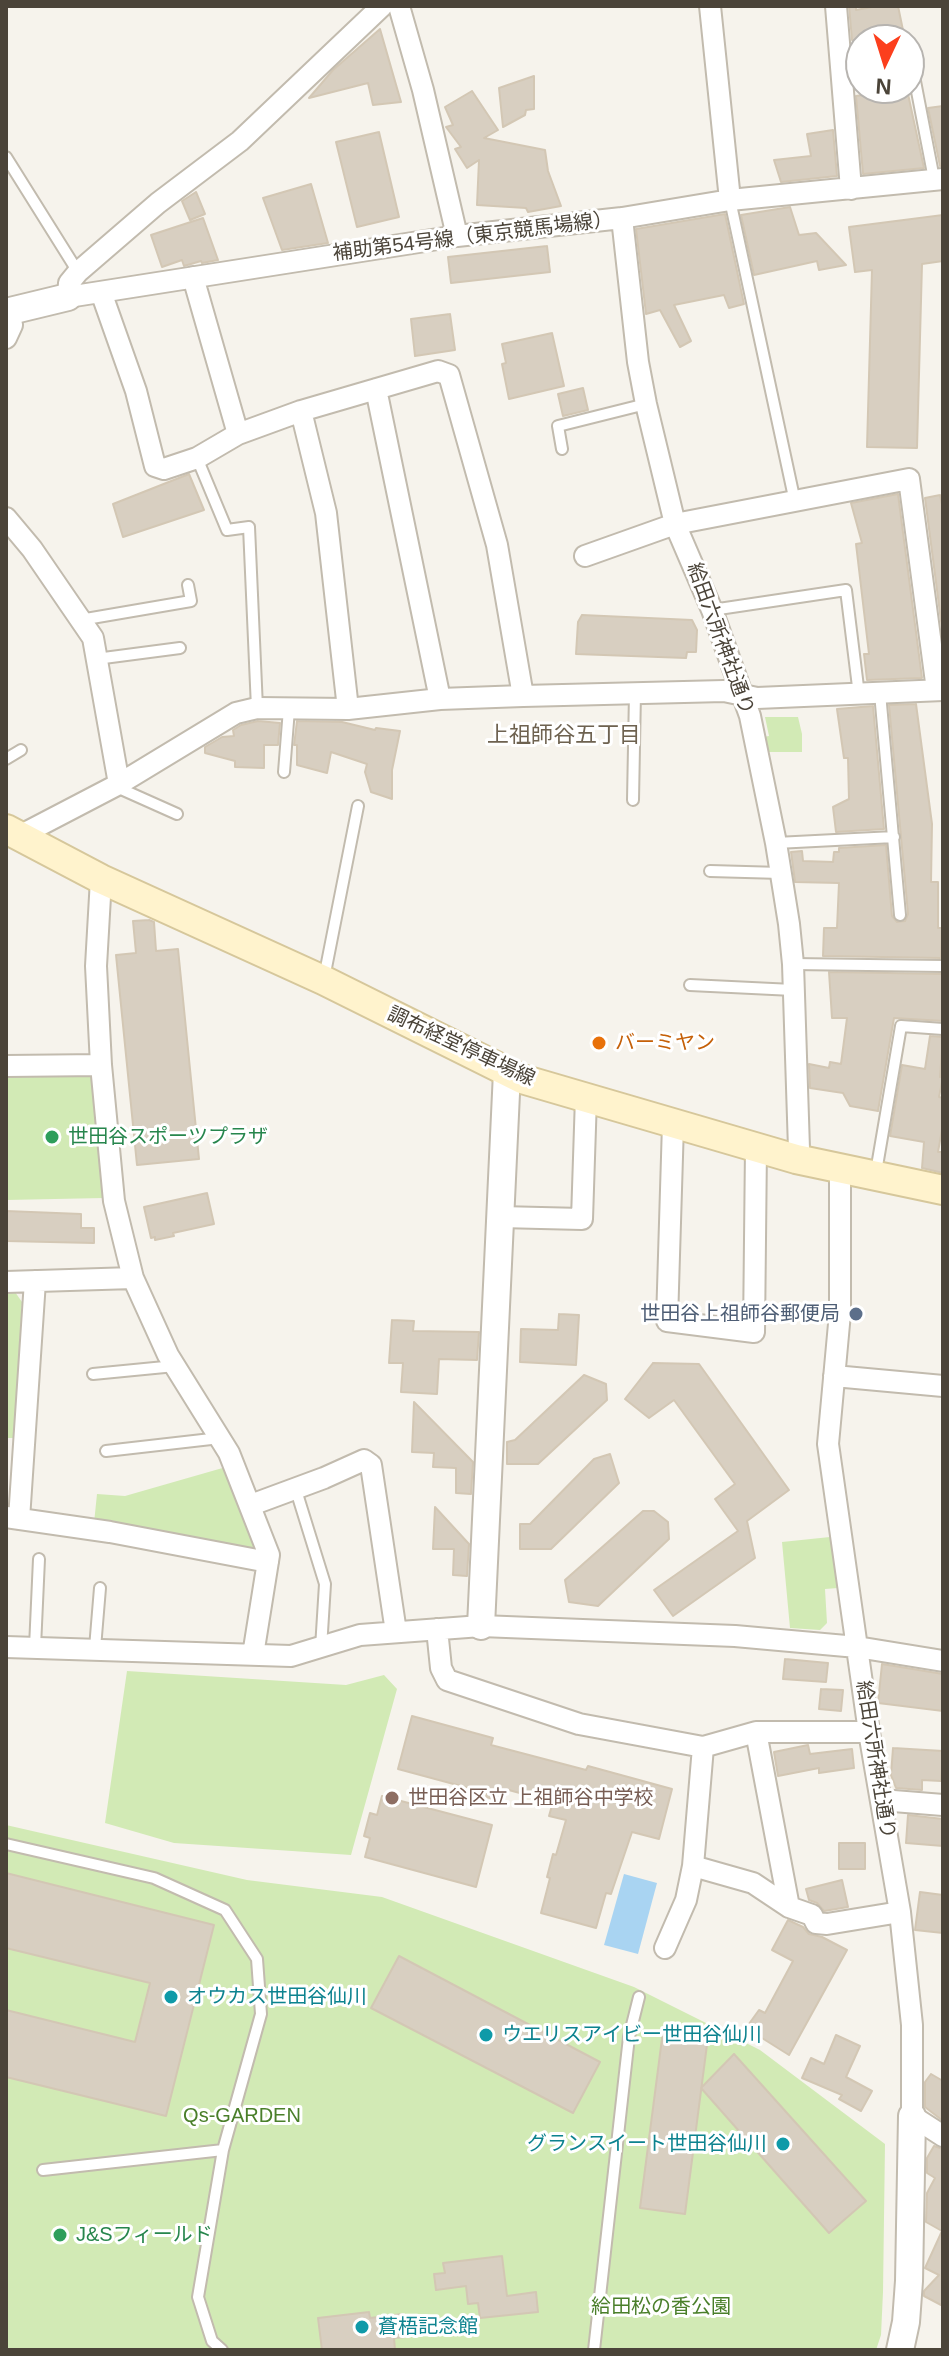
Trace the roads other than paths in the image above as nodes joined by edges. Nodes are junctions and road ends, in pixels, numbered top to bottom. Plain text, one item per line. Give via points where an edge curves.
1 (382, 6) edge
2 (399, 6) edge
3 (710, 6) edge
4 (836, 6) edge
5 (845, 37) edge
6 (851, 104) edge
7 (922, 104) edge
8 (6, 157) edge
9 (939, 179) edge
10 (851, 189) junction
11 (730, 200) junction
12 (622, 218) junction
13 (457, 236) junction
14 (78, 272) junction
15 (193, 277) junction
16 (101, 292) junction
17 (68, 297) junction
18 (7, 321) edge
19 (376, 389) junction
20 (646, 404) junction
21 (301, 411) junction
22 (238, 434) junction
23 (562, 449) dead end
24 (197, 458) junction
25 (795, 502) junction
26 (6, 518) edge
27 (675, 524) junction
28 (585, 556) dead end
29 (188, 585) dead end
30 (712, 610) junction
31 (80, 620) junction
32 (180, 648) dead end
33 (96, 659) junction
34 (940, 690) edge
35 (635, 693) junction
36 (869, 694) junction
37 (743, 695) junction
38 (523, 696) junction
39 (440, 699) junction
40 (257, 708) junction
41 (289, 709) junction
42 (348, 709) junction
43 (21, 750) dead end
44 (6, 759) edge
45 (284, 772) dead end
46 (119, 784) junction
47 (633, 800) dead end
48 (358, 806) dead end
49 (177, 814) dead end
50 (14, 833) edge
51 (894, 837) junction
52 (776, 843) junction
53 (710, 871) dead end
54 (781, 873) junction
55 (101, 879) junction
56 (900, 915) dead end
57 (793, 964) junction
58 (943, 966) edge
59 (323, 980) junction
60 (690, 985) dead end
61 (793, 990) junction
62 (943, 1029) edge
63 (101, 1065) junction
64 (6, 1066) edge
65 (507, 1072) junction
66 (586, 1097) junction
67 (673, 1124) junction
68 (756, 1147) junction
69 (796, 1159) junction
70 (840, 1170) junction
71 (876, 1176) junction
72 (943, 1190) edge
73 (500, 1217) junction
74 (133, 1278) junction
75 (35, 1281) junction
76 (6, 1282) edge
77 (175, 1366) junction
78 (93, 1374) dead end
79 (834, 1376) junction
80 (943, 1386) edge
81 (220, 1438) junction
82 (106, 1451) dead end
83 (295, 1487) junction
84 (251, 1505) junction
85 (13, 1518) edge
86 (39, 1559) dead end
87 (268, 1562) junction
88 (100, 1588) dead end
89 (481, 1626) junction
90 (437, 1629) junction
91 (396, 1632) junction
92 (6, 1647) edge
93 (35, 1647) junction
94 (857, 1647) junction
95 (95, 1648) junction
96 (321, 1648) junction
97 (253, 1655) junction
98 (943, 1661) edge
99 (756, 1732) junction
100 (869, 1732) junction
101 (703, 1747) junction
102 (881, 1800) junction
103 (943, 1805) edge
104 (6, 1844) edge
105 (693, 1866) junction
106 (789, 1907) junction
107 (900, 1912) junction
108 (665, 1948) dead end
109 (639, 1997) dead end
110 (912, 2116) junction
111 (943, 2136) edge
112 (223, 2150) junction
113 (43, 2170) dead end
114 (222, 2350) edge
115 (594, 2350) edge
116 (900, 2350) edge

1 - 14 street via 240,141
2 - 13 street
3 - 11 street
4 - 5 street
6 - 10 street
7 - 9 lane
8 - 14 lane
9 - 10 street, 補助第54号線（東京競馬場線）
10 - 11 street, 補助第54号線（東京競馬場線）
11 - 12 street, 補助第54号線（東京競馬場線）
11 - 25 lane
12 - 13 street, 補助第54号線（東京競馬場線）
12 - 20 street, 給田六所神社通り
13 - 15 street, 補助第54号線（東京競馬場線）
14 - 17 street via 69,283
15 - 16 street, 補助第54号線（東京競馬場線）
15 - 22 street
16 - 17 street, 補助第54号線（東京競馬場線）
16 - 24 street via 136,391 155,466 164,469
17 - 18 street, 補助第54号線（東京競馬場線）
19 - 21 street
19 - 38 street via 438,371 449,375 497,545
19 - 39 street
20 - 23 lane via 558,426
20 - 27 street, 給田六所神社通り
21 - 22 street
21 - 42 street via 326,513
22 - 24 street
24 - 40 lane via 227,530 249,527
25 - 27 street
25 - 34 street via 909,479
26 - 31 street
27 - 28 street
27 - 30 street, 給田六所神社通り
29 - 31 lane via 191,601
30 - 36 lane via 846,590
30 - 37 street, 給田六所神社通り
31 - 33 street via 93,638
32 - 33 lane
33 - 46 street
34 - 36 street
35 - 37 street
35 - 38 street
35 - 47 lane
36 - 37 street
36 - 51 lane
37 - 52 street, 給田六所神社通り
38 - 39 street
39 - 42 street
40 - 41 street
40 - 46 street via 236,713
41 - 42 street
41 - 45 lane
43 - 44 lane
46 - 49 lane
46 - 50 street via 25,833
48 - 59 lane
50 - 55 main road, 調布経堂停車場線
51 - 52 lane
51 - 56 lane
52 - 54 street, 給田六所神社通り
53 - 54 lane
54 - 57 street, 給田六所神社通り
55 - 59 main road, 調布経堂停車場線
55 - 63 street via 96,966
57 - 58 lane
57 - 61 street, 給田六所神社通り
59 - 65 main road, 調布経堂停車場線
60 - 61 lane
61 - 69 street, 給田六所神社通り
62 - 71 lane via 901,1026
63 - 64 street
63 - 74 street via 114,1201
65 - 66 main road, 調布経堂停車場線
65 - 73 street
66 - 67 main road, 調布経堂停車場線
66 - 73 street via 582,1219
67 - 68 main road, 調布経堂停車場線
67 - 68 street via 667,1321 754,1332
68 - 69 main road, 調布経堂停車場線
69 - 70 main road, 調布経堂停車場線
70 - 71 main road, 調布経堂停車場線
70 - 79 street, 給田六所神社通り via 840,1313
71 - 72 main road, 調布経堂停車場線
73 - 89 street
74 - 75 street
74 - 77 street
75 - 76 street
75 - 85 street
77 - 78 lane
77 - 81 street
79 - 80 street
79 - 94 street, 給田六所神社通り via 828,1444
81 - 82 lane
81 - 84 street
83 - 84 street
83 - 91 street via 364,1460 371,1465
83 - 96 lane via 325,1584
84 - 87 street
85 - 87 street
86 - 93 lane
87 - 97 street
88 - 95 lane
89 - 90 street
89 - 94 street via 735,1636
90 - 91 street
90 - 101 street via 447,1680 579,1724
91 - 96 street via 360,1635
92 - 93 street
93 - 95 street
94 - 98 street
94 - 100 street, 給田六所神社通り
95 - 97 street
96 - 97 street via 291,1656
99 - 100 street
99 - 101 street
99 - 106 street
100 - 102 street, 給田六所神社通り
101 - 105 street
102 - 103 street
102 - 107 street, 給田六所神社通り
104 - 112 lane via 154,1878 225,1910 257,1959 261,2014
105 - 106 street via 753,1883
105 - 108 street via 686,1900
106 - 107 street via 827,1924
107 - 110 street, 給田六所神社通り via 912,2025
109 - 115 lane via 629,2037
110 - 111 street
110 - 116 street, 給田六所神社通り via 909,2281
112 - 113 lane
112 - 114 lane via 198,2297 212,2341

